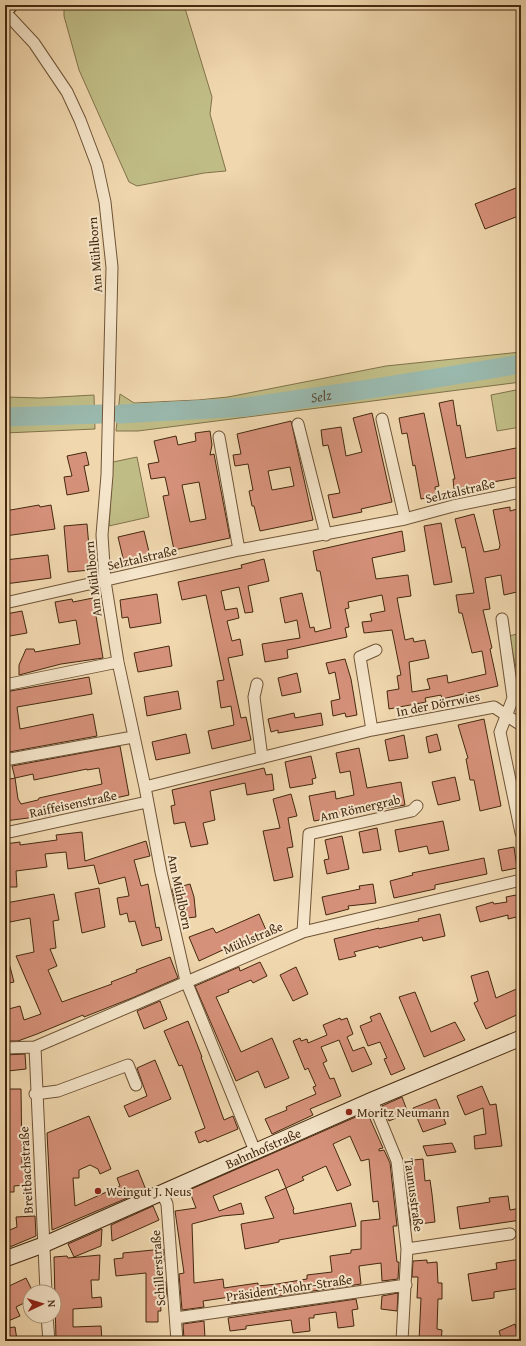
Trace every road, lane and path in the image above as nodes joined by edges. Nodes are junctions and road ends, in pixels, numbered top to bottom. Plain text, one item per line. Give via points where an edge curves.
1 (10, 5) edge
2 (5, 11) edge
3 (382, 419) dead end
4 (298, 424) dead end
5 (219, 438) dead end
6 (521, 492) edge
7 (405, 519) junction
8 (326, 535) junction
9 (239, 550) junction
10 (105, 581) junction
11 (5, 603) edge
12 (502, 619) dead end
13 (376, 650) dead end
14 (118, 662) junction
15 (257, 684) dead end
16 (5, 685) edge
17 (506, 715) junction
18 (521, 722) edge
19 (372, 730) junction
20 (133, 737) junction
21 (262, 758) junction
22 (5, 760) edge
23 (145, 786) junction
24 (147, 802) junction
25 (417, 806) dead end
26 (5, 833) edge
27 (521, 833) edge
28 (521, 880) edge
29 (303, 932) junction
30 (186, 981) junction
31 (521, 1038) edge
32 (34, 1047) junction
33 (5, 1048) edge
34 (136, 1085) dead end
35 (35, 1094) junction
36 (372, 1100) junction
37 (255, 1151) junction
38 (162, 1193) junction
39 (510, 1234) dead end
40 (43, 1246) junction
41 (407, 1249) junction
42 (5, 1259) edge
43 (45, 1284) edge
44 (406, 1285) junction
45 (176, 1318) junction
46 (48, 1324) edge
47 (49, 1341) edge
48 (177, 1341) edge
49 (402, 1341) edge

1 - 2 street
2 - 10 street, Am Mühlborn via 34,43 67,92 97,165 107,215 112,267 107,475 102,536
3 - 7 street
4 - 8 street
5 - 9 street
6 - 7 street, Selztalstraße
7 - 8 street, Selztalstraße
8 - 9 street, Selztalstraße
9 - 10 street, Selztalstraße
10 - 11 street, Selztalstraße
10 - 14 street, Am Mühlborn
12 - 17 street via 513,698
13 - 19 street via 360,657
14 - 16 street
14 - 20 street, Am Mühlborn
15 - 21 street via 254,697
17 - 18 street, In der Dörrwies via 518,723
17 - 19 street, In der Dörrwies via 494,707
17 - 27 street via 500,732
19 - 21 street, In der Dörrwies
20 - 22 street
20 - 23 street, Am Mühlborn
21 - 23 street, In der Dörrwies
23 - 24 street, Am Mühlborn
24 - 26 street, Raiffeisenstraße
24 - 30 street, Am Mühlborn via 168,908
25 - 29 street, Am Römergrab via 412,811 309,834
28 - 29 street, Mühlstraße
29 - 30 street, Mühlstraße
30 - 32 street, Mühlstraße
30 - 37 street, Am Mühlborn
31 - 36 street, Bahnhofstraße
32 - 33 street, Mühlstraße
32 - 35 street, Breitbachstraße
34 - 35 street via 128,1065 58,1091
35 - 40 street, Breitbachstraße
36 - 37 street, Bahnhofstraße
36 - 41 street, Taunusstraße via 397,1161
37 - 38 street, Bahnhofstraße
38 - 40 street, Bahnhofstraße
38 - 45 street, Schillerstraße via 167,1204
39 - 41 street, Taunusstraße
40 - 42 street, Bahnhofstraße
40 - 43 street, Breitbachstraße
41 - 44 street, Taunusstraße
44 - 45 street, Präsident-Mohr-Straße
44 - 49 street, Taunusstraße
45 - 48 street, Schillerstraße
46 - 47 street

